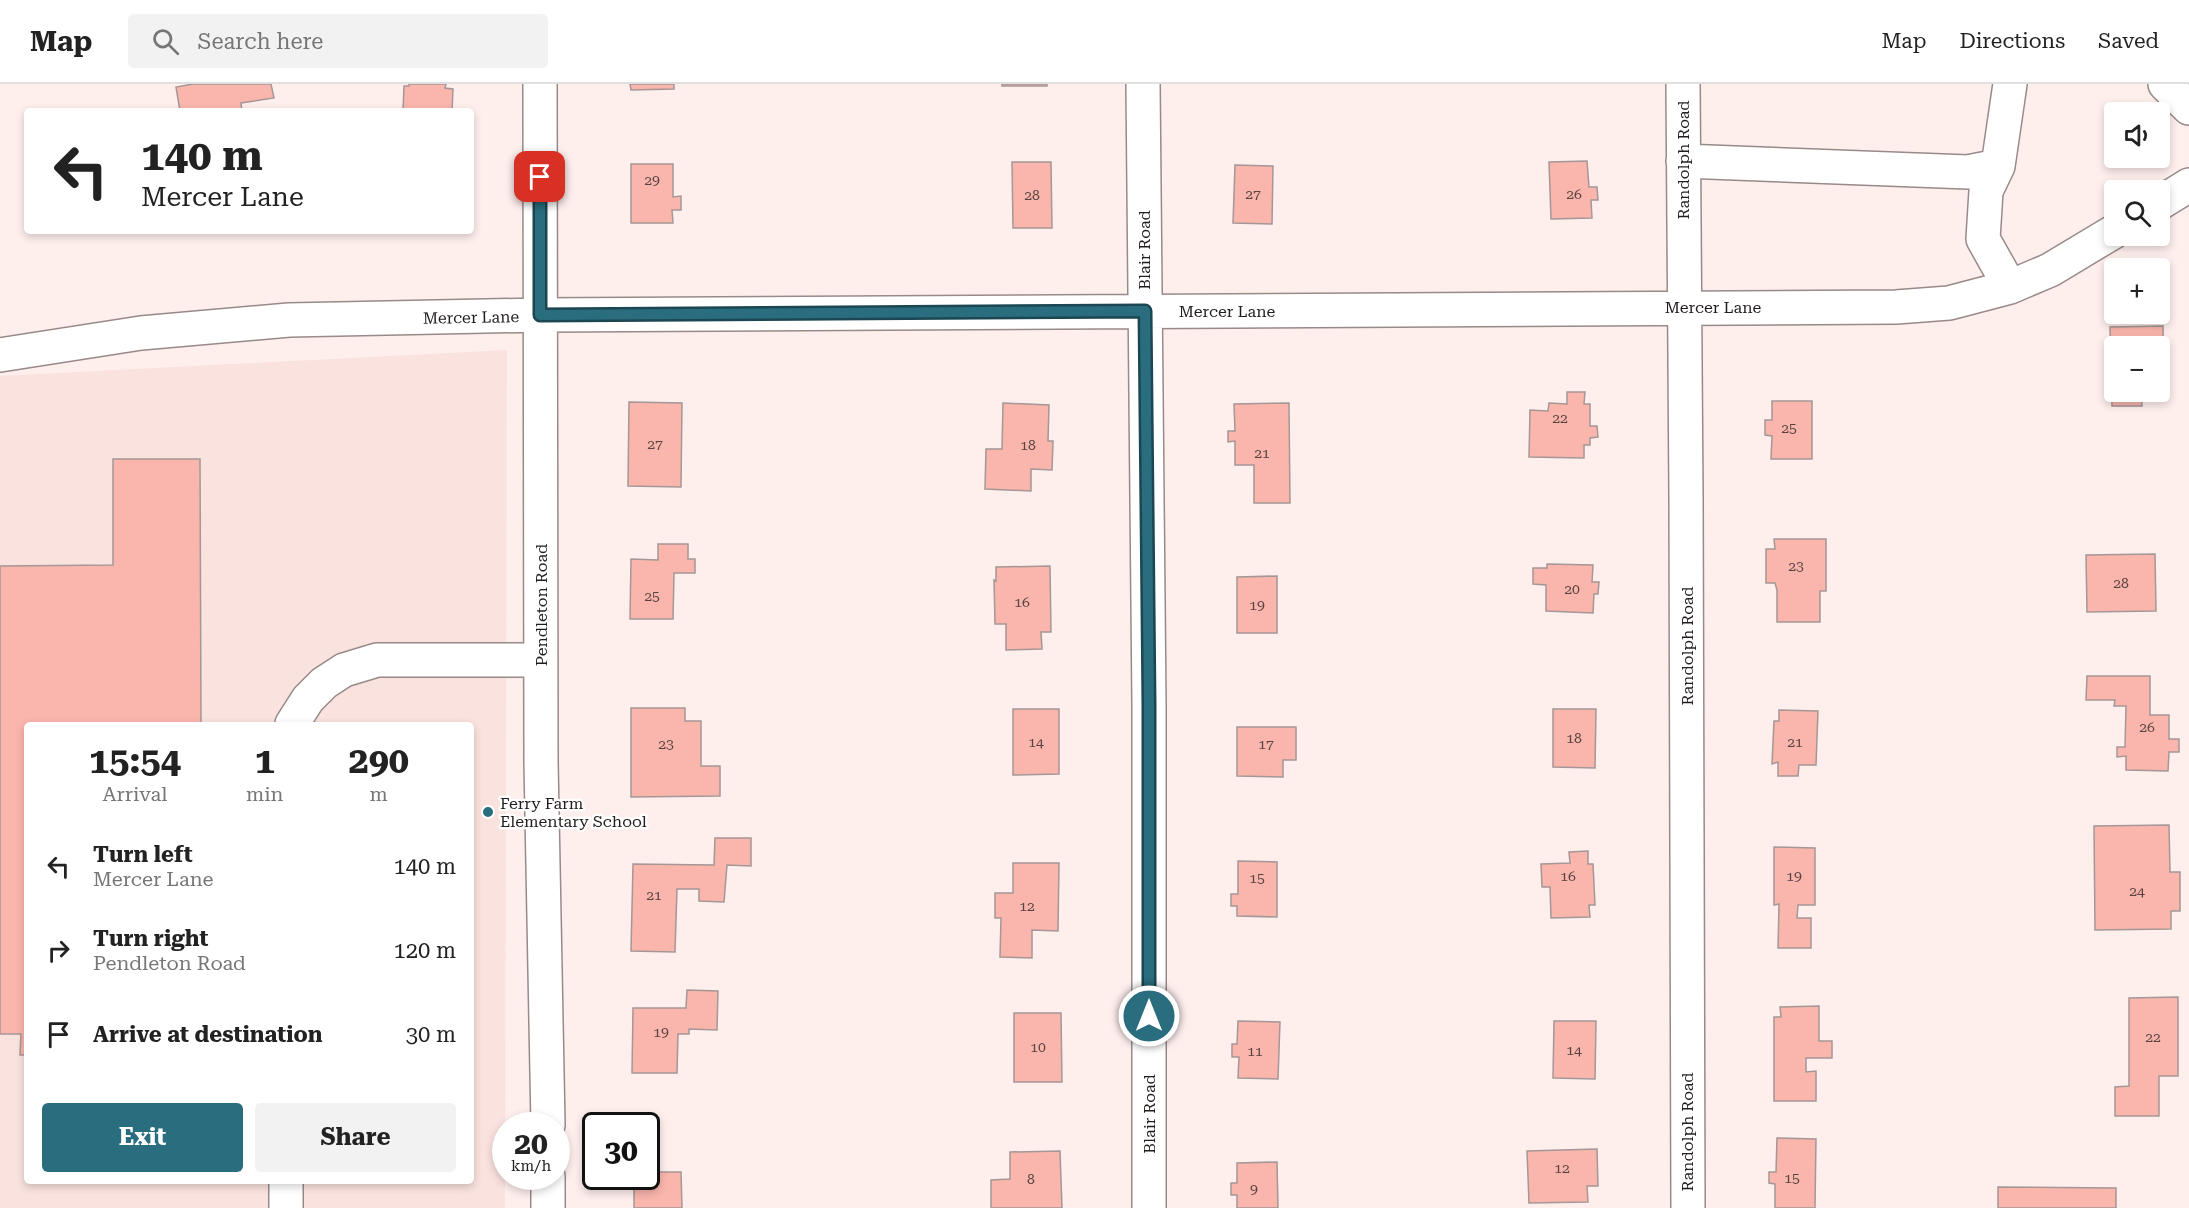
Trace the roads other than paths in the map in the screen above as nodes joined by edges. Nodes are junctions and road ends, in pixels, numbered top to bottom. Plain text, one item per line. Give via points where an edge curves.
1 (540, 84) edge
2 (1143, 84) edge
3 (1683, 84) edge
4 (2010, 84) edge
5 (2165, 84) edge
6 (2189, 108) edge
7 (1683, 161) junction
8 (1998, 166) junction
9 (2189, 185) edge
10 (2170, 197) edge
11 (2104, 238) edge
12 (2010, 287) junction
13 (1684, 308) junction
14 (1145, 311) junction
15 (540, 315) junction
16 (0, 355) edge
17 (541, 660) junction
18 (293, 722) edge
19 (548, 1112) edge
20 (286, 1184) edge
21 (548, 1190) edge
22 (286, 1208) edge
23 (548, 1208) edge
24 (1149, 1208) edge
25 (1688, 1208) edge

1 - 15 street, Pendleton Road
2 - 14 street, Blair Road
3 - 7 street, Randolph Road
4 - 8 street
5 - 6 street
7 - 8 street via 1958,172
7 - 13 street, Randolph Road
8 - 12 street via 1986,191 1983,239
9 - 10 street
11 - 12 street, Mercer Lane via 2050,270
12 - 13 street, Mercer Lane via 1949,303 1896,307
13 - 14 street, Mercer Lane
13 - 25 street, Randolph Road
14 - 15 street, Mercer Lane
14 - 24 street, Blair Road
15 - 16 street, Mercer Lane via 289,320 141,333
15 - 17 street, Pendleton Road
17 - 18 street via 377,660 344,670 324,683
17 - 19 street, Pendleton Road
20 - 22 street
21 - 23 street

